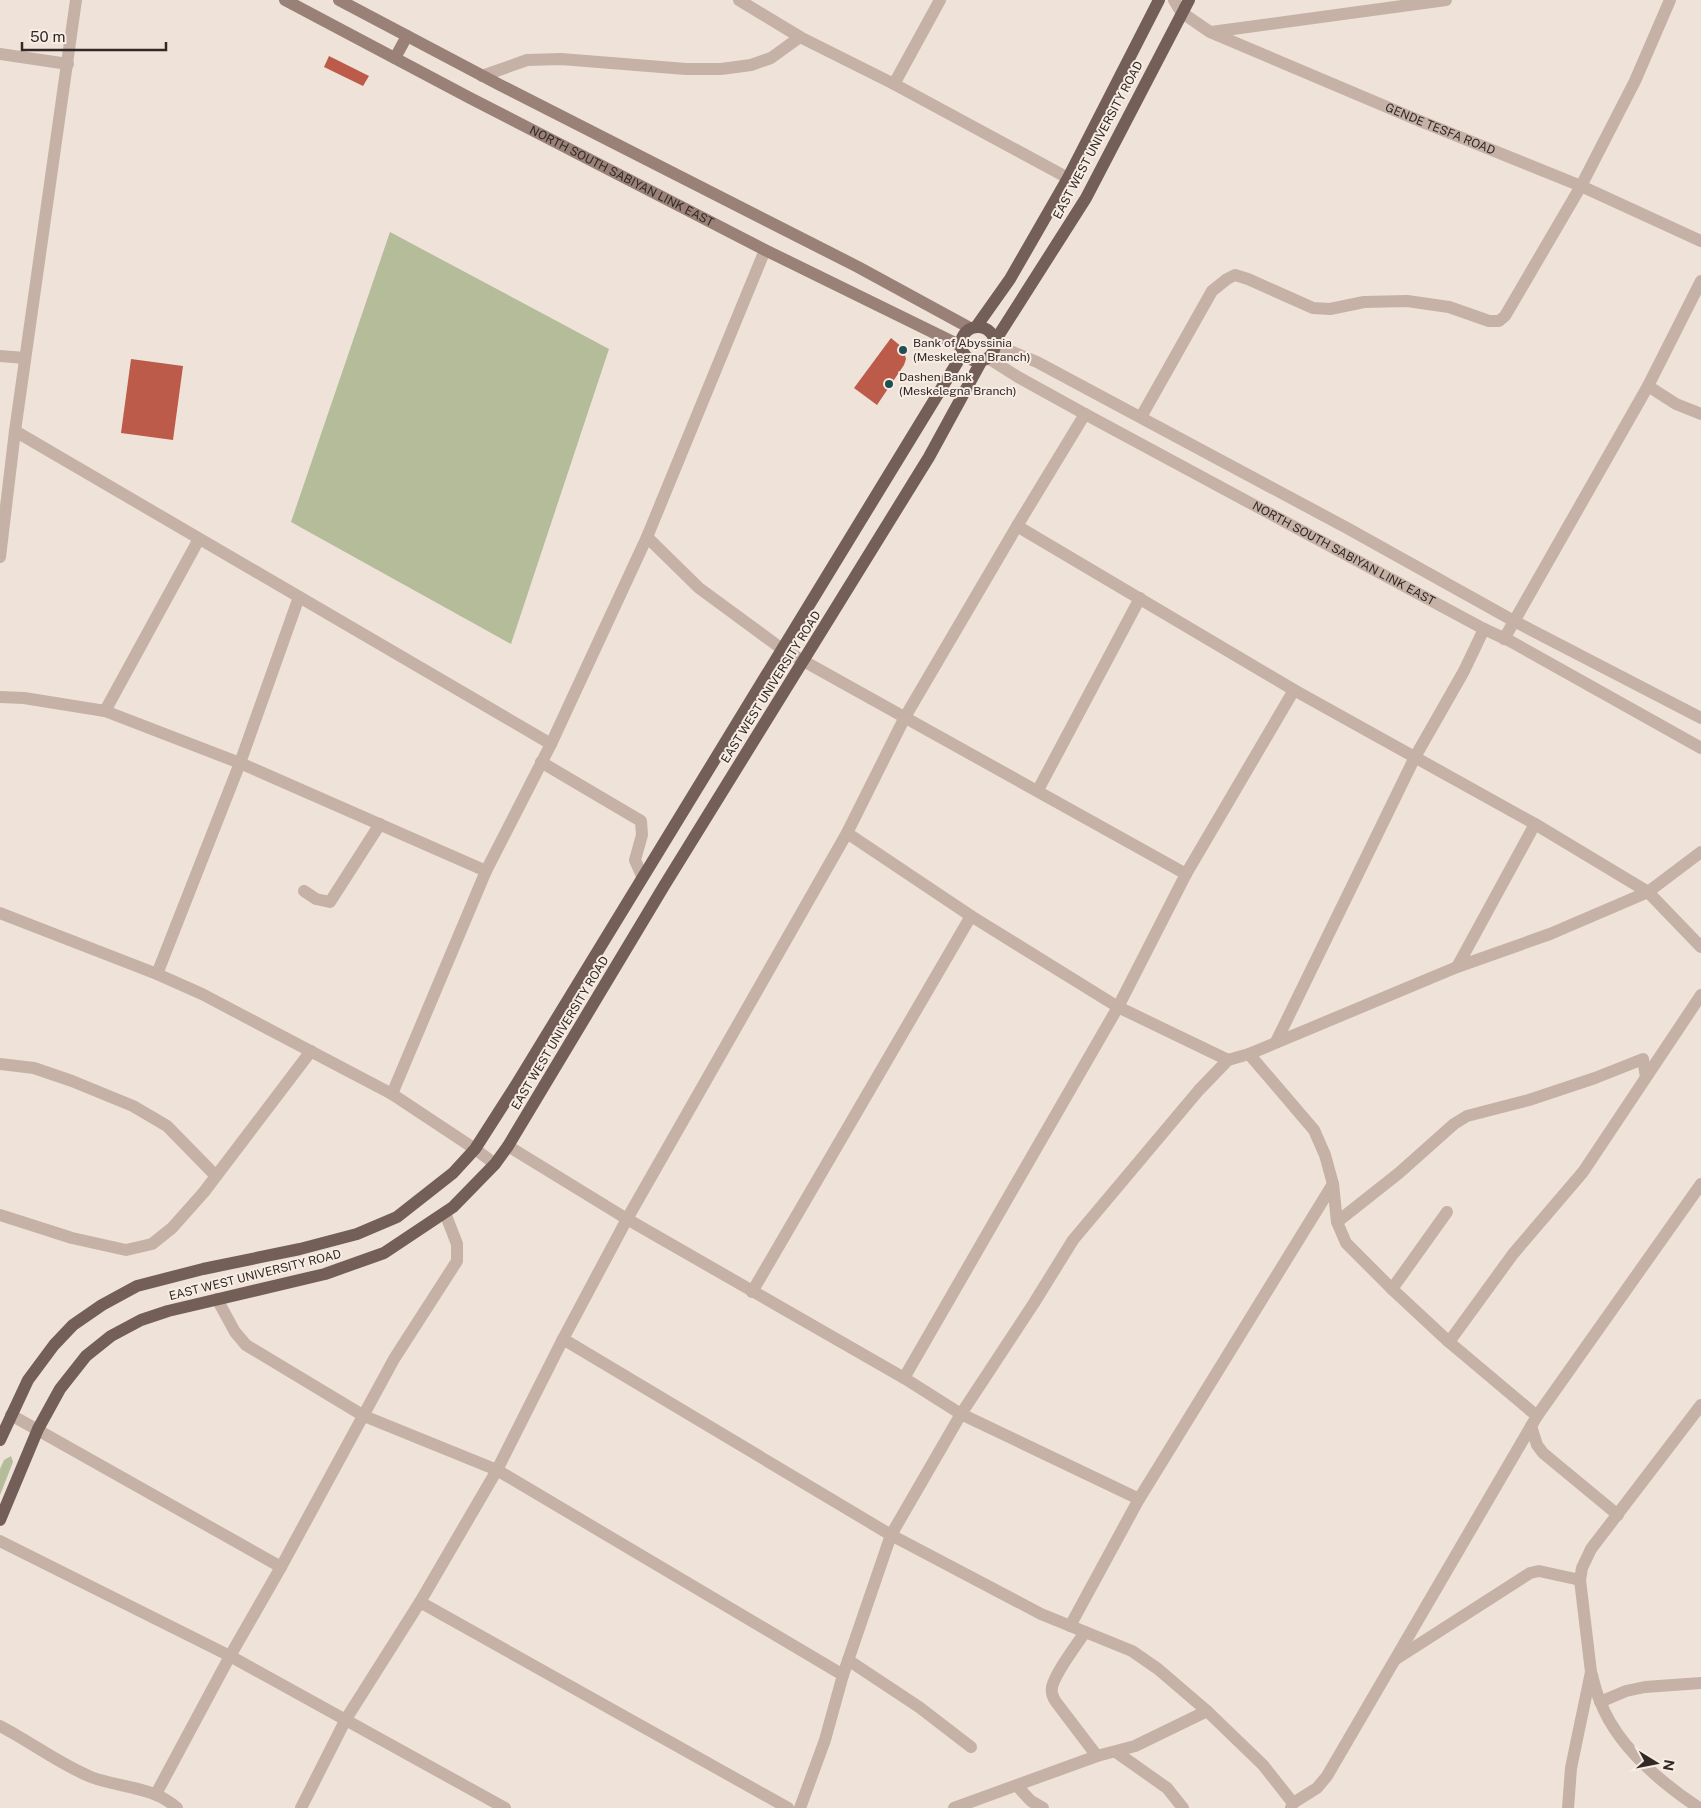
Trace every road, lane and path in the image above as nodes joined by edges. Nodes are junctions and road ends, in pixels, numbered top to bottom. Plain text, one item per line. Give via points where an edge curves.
1 (76, 0) edge
2 (285, 0) edge
3 (339, 0) edge
4 (940, 0) edge
5 (1159, 0) edge
6 (1174, 0) edge
7 (1189, 0) edge
8 (1446, 0) edge
9 (1670, 0) edge
10 (742, 1) edge
11 (1181, 12) junction
12 (1210, 32) junction
13 (407, 36) junction
14 (800, 37) junction
15 (0, 54) edge
16 (395, 58) junction
17 (68, 64) junction
18 (482, 76) junction
19 (894, 84) junction
20 (1068, 178) junction
21 (1582, 186) junction
22 (1701, 242) edge
23 (765, 250) junction
24 (1701, 281) edge
25 (973, 328) junction
26 (995, 343) junction
27 (962, 349) junction
28 (0, 356) edge
29 (25, 358) junction
30 (985, 359) junction
31 (1648, 386) junction
32 (1085, 414) junction
33 (1701, 414) edge
34 (1141, 417) junction
35 (15, 431) junction
36 (1017, 526) junction
37 (647, 537) junction
38 (199, 539) junction
39 (0, 557) edge
40 (299, 597) junction
41 (1140, 598) junction
42 (1514, 620) junction
43 (1484, 629) junction
44 (1504, 638) junction
45 (782, 649) junction
46 (804, 661) junction
47 (1294, 690) junction
48 (0, 697) edge
49 (105, 711) junction
50 (906, 717) junction
51 (1701, 718) edge
52 (551, 744) junction
53 (1701, 748) edge
54 (1414, 758) junction
55 (541, 762) junction
56 (240, 763) junction
57 (1038, 790) junction
58 (380, 824) junction
59 (1535, 824) junction
60 (847, 833) junction
61 (1701, 852) edge
62 (486, 871) junction
63 (1186, 874) junction
64 (642, 876) junction
65 (304, 891) dead end
66 (1648, 892) junction
67 (0, 913) edge
68 (971, 916) junction
69 (1701, 947) edge
70 (1457, 967) junction
71 (157, 974) junction
72 (1701, 995) edge
73 (1118, 1007) junction
74 (1276, 1042) junction
75 (311, 1052) junction
76 (1249, 1054) junction
77 (1228, 1060) junction
78 (0, 1064) edge
79 (1646, 1077) junction
80 (392, 1094) junction
81 (508, 1146) junction
82 (475, 1149) junction
83 (495, 1164) junction
84 (216, 1176) junction
85 (1333, 1184) junction
86 (1701, 1184) edge
87 (1447, 1212) dead end
88 (445, 1213) junction
89 (0, 1215) edge
90 (627, 1219) junction
91 (1337, 1222) junction
92 (1392, 1289) junction
93 (752, 1292) junction
94 (217, 1299) junction
95 (563, 1338) junction
96 (1449, 1342) junction
97 (904, 1378) junction
98 (1701, 1405) edge
99 (961, 1414) junction
100 (11, 1415) junction
101 (364, 1416) junction
102 (1534, 1421) junction
103 (38, 1429) junction
104 (0, 1440) edge
105 (497, 1470) junction
106 (1139, 1499) junction
107 (1618, 1515) junction
108 (0, 1520) edge
109 (891, 1535) junction
110 (0, 1541) edge
111 (281, 1567) junction
112 (1580, 1580) junction
113 (420, 1602) junction
114 (1070, 1626) junction
115 (1085, 1632) junction
116 (230, 1656) junction
117 (848, 1660) junction
118 (1394, 1660) junction
119 (1591, 1672) junction
120 (843, 1675) junction
121 (1701, 1684) edge
122 (1600, 1702) junction
123 (1207, 1711) junction
124 (346, 1720) junction
125 (0, 1726) edge
126 (971, 1747) dead end
127 (1116, 1752) junction
128 (1097, 1756) junction
129 (1018, 1786) junction
130 (156, 1794) junction
131 (1292, 1806) edge
132 (177, 1808) edge
133 (301, 1808) edge
134 (505, 1808) edge
135 (788, 1808) edge
136 (800, 1808) edge
137 (954, 1808) edge
138 (1043, 1808) edge
139 (1183, 1808) edge
140 (1568, 1808) edge
141 (1699, 1808) edge

1 - 17 street
2 - 16 main road, NORTH SOUTH SABIYAN LINK EAST
3 - 13 main road, NORTH SOUTH SABIYAN LINK EAST
4 - 19 street
5 - 20 main road, EAST WEST UNIVERSITY ROAD
6 - 11 street
7 - 11 main road, EAST WEST UNIVERSITY ROAD
8 - 12 street
9 - 21 street via 1635,80
10 - 14 street
11 - 12 street, GENDE TESFA ROAD
11 - 26 main road, EAST WEST UNIVERSITY ROAD via 1086,198
12 - 21 street, GENDE TESFA ROAD
13 - 16 main road
13 - 18 main road, NORTH SOUTH SABIYAN LINK EAST
14 - 18 street via 771,58 721,70 561,59 527,60
14 - 19 street
15 - 17 street
16 - 23 main road, NORTH SOUTH SABIYAN LINK EAST
17 - 29 street
18 - 25 main road, NORTH SOUTH SABIYAN LINK EAST
19 - 20 street
20 - 25 main road, EAST WEST UNIVERSITY ROAD via 1010,278
21 - 22 street, GENDE TESFA ROAD
21 - 34 street via 1499,321 1489,321 1449,307 1407,301 1313,308 1248,279 1235,275 1227,278 1212,291
23 - 27 main road, NORTH SOUTH SABIYAN LINK EAST
23 - 37 street
24 - 31 street
25 - 26 main road via 988,330
25 - 27 main road via 964,334
26 - 30 main road
26 - 34 street, NORTH SOUTH SABIYAN LINK EAST
27 - 30 main road via 970,359
27 - 45 main road, EAST WEST UNIVERSITY ROAD
28 - 29 street
29 - 35 street
30 - 32 street, NORTH SOUTH SABIYAN LINK EAST
30 - 46 main road, EAST WEST UNIVERSITY ROAD
31 - 33 street via 1676,404
31 - 42 street
32 - 36 street
32 - 43 street, NORTH SOUTH SABIYAN LINK EAST
34 - 42 street, NORTH SOUTH SABIYAN LINK EAST
35 - 38 street
35 - 39 street
36 - 41 street
36 - 50 street
37 - 45 street via 698,588
37 - 52 street
38 - 40 street
38 - 49 street
40 - 52 street
40 - 56 street
41 - 47 street
41 - 57 street
42 - 44 street
42 - 51 street, NORTH SOUTH SABIYAN LINK EAST
43 - 44 street, NORTH SOUTH SABIYAN LINK EAST
43 - 54 street
44 - 53 street, NORTH SOUTH SABIYAN LINK EAST
45 - 46 street
45 - 64 main road, EAST WEST UNIVERSITY ROAD
46 - 50 street
46 - 81 main road, EAST WEST UNIVERSITY ROAD
47 - 54 street
47 - 63 street
48 - 49 street
49 - 56 street
50 - 57 street
50 - 60 street
52 - 55 street
54 - 59 street
54 - 74 street
55 - 62 street
55 - 64 street via 641,821 642,835 635,860
56 - 58 street
56 - 71 street
57 - 63 street
58 - 62 street
58 - 65 street via 330,902 316,899
59 - 66 street
59 - 70 street
60 - 68 street
60 - 90 street
61 - 66 street
62 - 80 street
63 - 73 street
64 - 82 main road, EAST WEST UNIVERSITY ROAD
66 - 69 street
66 - 70 street via 1550,934
67 - 71 street
68 - 73 street
68 - 93 street
70 - 74 street
71 - 75 street
72 - 79 street
73 - 77 street
73 - 97 street
74 - 76 street
75 - 80 street
75 - 84 street
76 - 77 street
76 - 85 street via 1314,1130
77 - 99 street via 1073,1240
78 - 84 street via 34,1068 133,1106 167,1126
79 - 91 street via 1643,1059 1529,1100 1467,1116
79 - 96 street via 1583,1172 1513,1254
80 - 82 street
81 - 83 main road, EAST WEST UNIVERSITY ROAD
81 - 90 street
82 - 83 street
82 - 100 main road, EAST WEST UNIVERSITY ROAD via 453,1172 396,1217 357,1234 137,1286 102,1306 73,1325 54,1344 28,1380
83 - 88 main road, EAST WEST UNIVERSITY ROAD
84 - 89 street via 172,1228 152,1244 139,1248 126,1250 72,1238
85 - 91 street
85 - 106 street
86 - 102 street
87 - 92 street
88 - 94 main road, EAST WEST UNIVERSITY ROAD via 384,1253 325,1274
88 - 101 street via 457,1244 456,1261 394,1359
90 - 93 street
90 - 95 street
91 - 92 street via 1346,1243
92 - 96 street
93 - 97 street
94 - 101 street via 246,1345
94 - 103 main road, EAST WEST UNIVERSITY ROAD via 141,1320 111,1336 86,1356 60,1389
95 - 105 street
95 - 109 street
96 - 102 street
97 - 99 street
98 - 107 street
99 - 106 street
99 - 109 street
100 - 103 street
100 - 104 main road, EAST WEST UNIVERSITY ROAD
101 - 105 street
101 - 111 street
102 - 107 street via 1537,1445 1543,1452
102 - 118 street
103 - 108 main road, EAST WEST UNIVERSITY ROAD
103 - 111 street
105 - 113 street
105 - 120 street
106 - 114 street
107 - 112 street via 1591,1549
109 - 114 street
109 - 117 street
110 - 116 street
111 - 116 street
112 - 118 street via 1530,1573
112 - 119 street
113 - 124 street
113 - 135 street
114 - 115 street
115 - 123 street via 1132,1651 1158,1668
115 - 128 street via 1058,1674 1052,1694
116 - 124 street
116 - 130 street
117 - 120 street
117 - 126 street via 919,1707
118 - 131 street via 1328,1776 1318,1788
119 - 122 street
119 - 140 street via 1571,1768
120 - 136 street via 825,1740
121 - 122 street via 1645,1687
122 - 141 street via 1620,1737 1657,1777
123 - 127 street
123 - 131 street via 1263,1765
124 - 133 street
124 - 134 street
125 - 130 street via 92,1777
127 - 128 street
127 - 139 street via 1167,1788
128 - 129 street
129 - 137 street
129 - 138 street via 1031,1801
130 - 132 street

